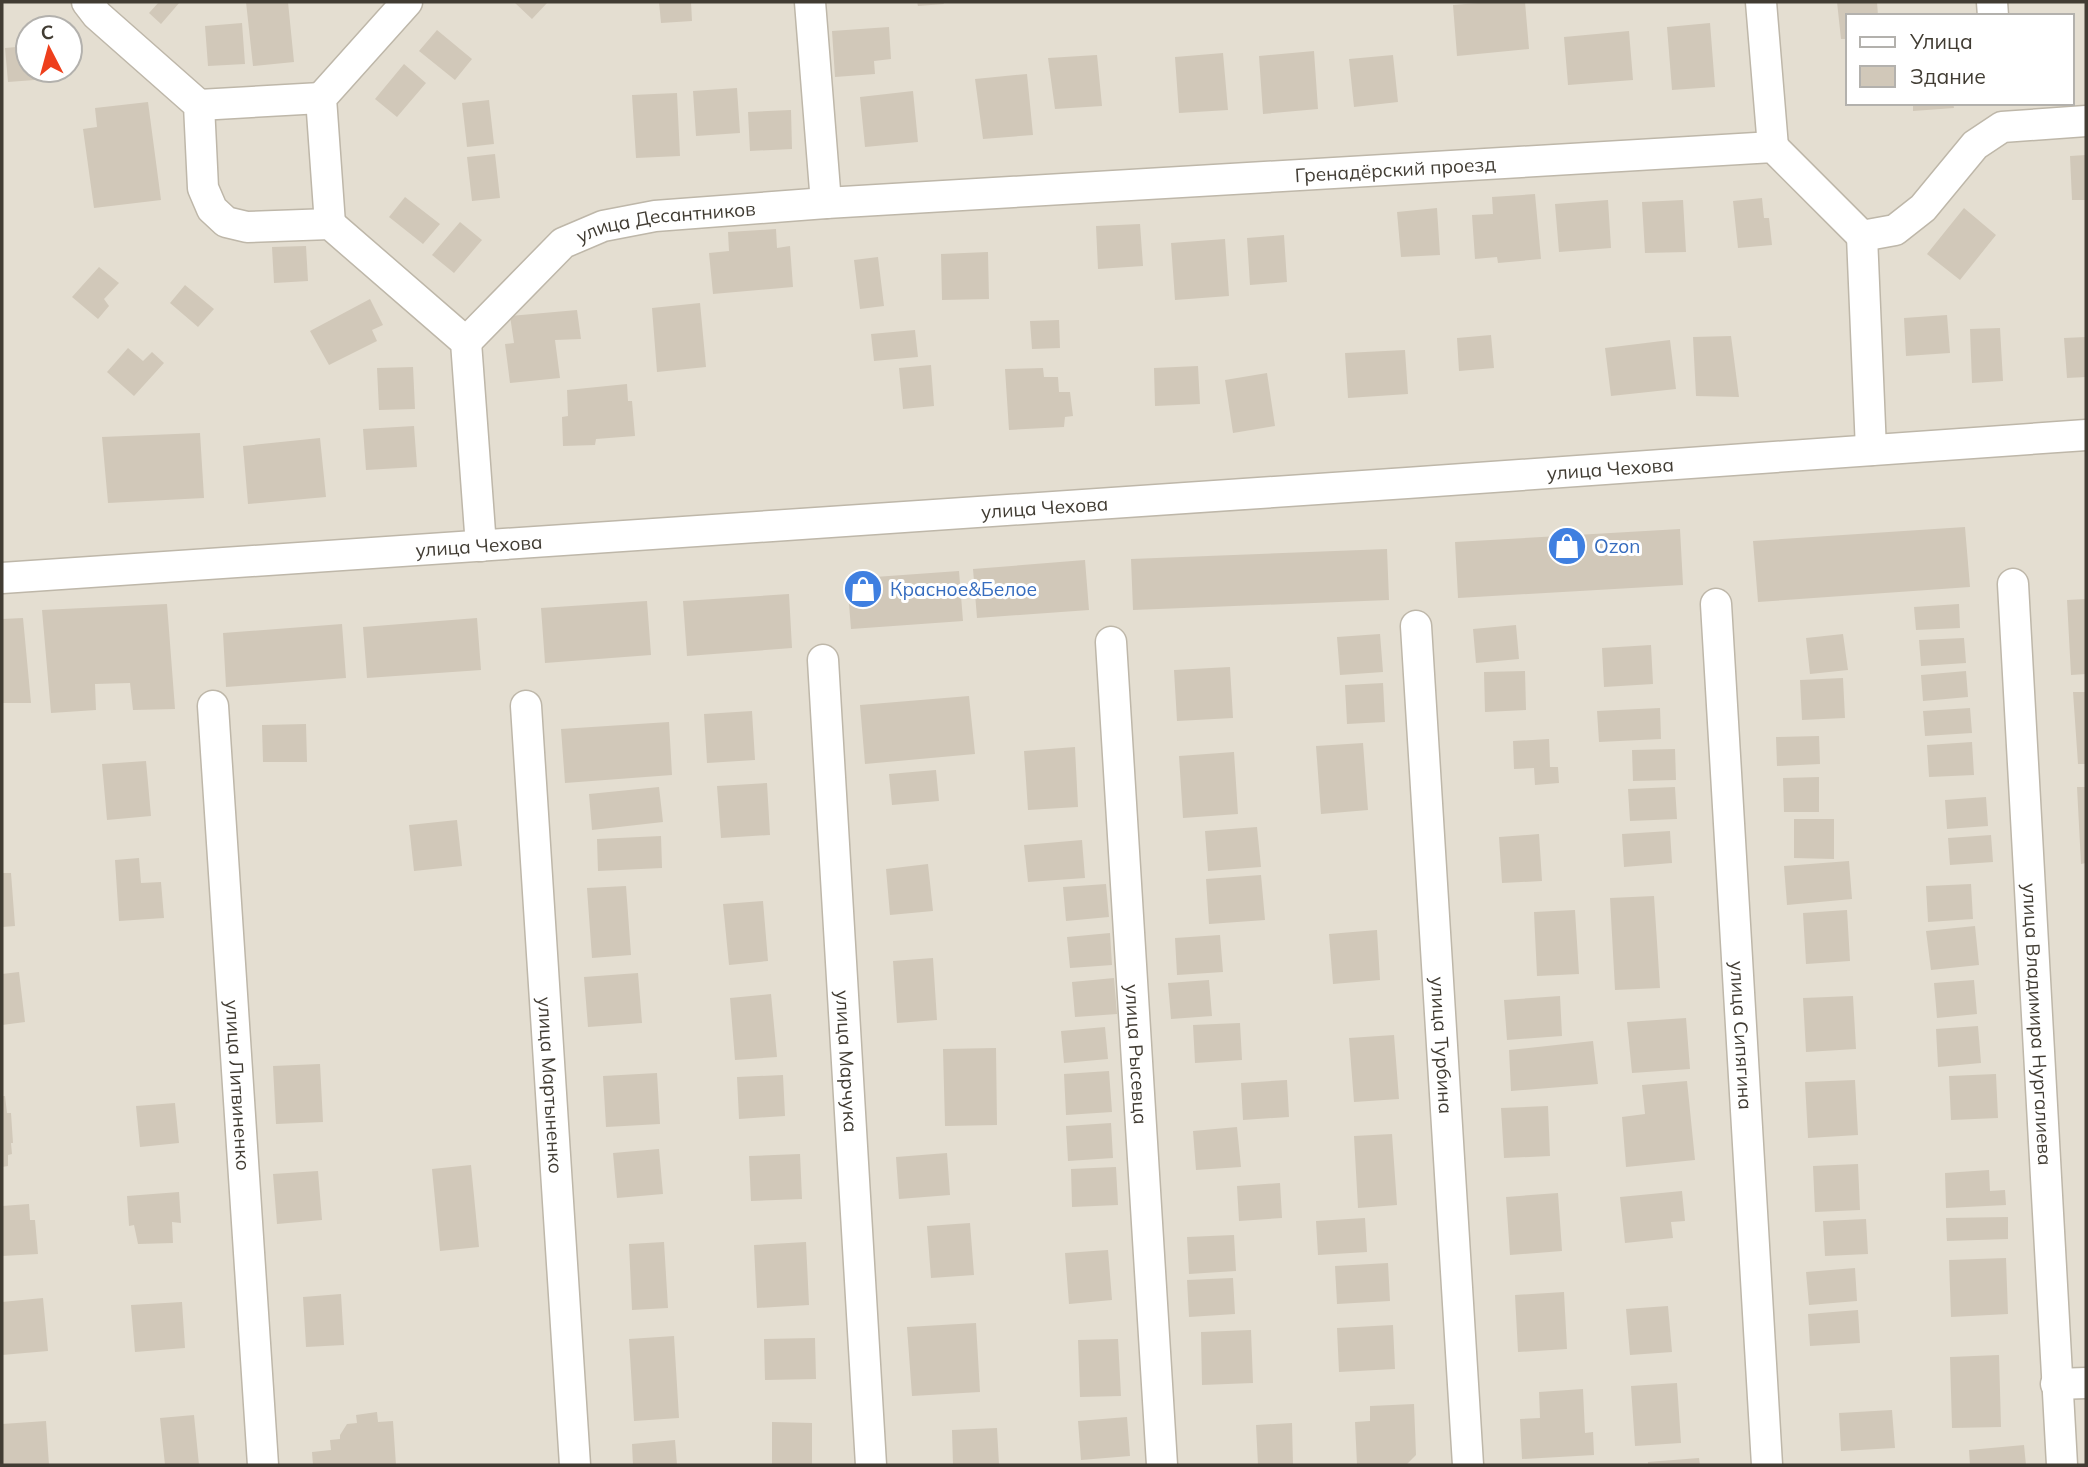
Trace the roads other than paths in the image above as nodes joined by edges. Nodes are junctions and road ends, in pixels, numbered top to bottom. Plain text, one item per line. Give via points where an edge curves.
1 (87, 2) edge
2 (407, 2) edge
3 (810, 2) edge
4 (1761, 2) edge
5 (321, 98) junction
6 (198, 105) junction
7 (2001, 115) edge
8 (2086, 121) edge
9 (1773, 147) junction
10 (826, 203) junction
11 (330, 225) junction
12 (1863, 236) junction
13 (466, 342) junction
14 (2086, 435) edge
15 (1871, 450) junction
16 (481, 546) junction
17 (2, 578) edge
18 (2013, 584) dead end
19 (1717, 604) dead end
20 (1416, 626) dead end
21 (1111, 642) dead end
22 (823, 660) dead end
23 (213, 706) dead end
24 (526, 706) dead end
25 (2086, 1382) edge
26 (2056, 1384) junction
27 (263, 1465) edge
28 (575, 1465) edge
29 (872, 1465) edge
30 (1162, 1465) edge
31 (1468, 1465) edge
32 (1767, 1465) edge
33 (2062, 1465) edge

1 - 6 street
2 - 5 street
3 - 10 street
4 - 9 street
5 - 6 street
5 - 11 street
6 - 11 street via 202,188 212,209 226,222 247,227
7 - 8 street
7 - 12 street via 1923,208 1895,230
9 - 10 street, Гренадёрский проезд
9 - 12 street
10 - 13 street, улица Десантников via 655,216 603,226 563,243
11 - 13 street
12 - 15 street
13 - 16 street
14 - 15 street, улица Чехова
15 - 16 street, улица Чехова
16 - 17 street, улица Чехова
18 - 26 street, улица Владимира Нургалиева
19 - 32 street, улица Сипягина
20 - 31 street, улица Турбина
21 - 30 street, улица Рысевца
22 - 29 street, улица Марчука
23 - 27 street, улица Литвиненко
24 - 28 street, улица Мартыненко
25 - 26 street
26 - 33 street, улица Владимира Нургалиева

